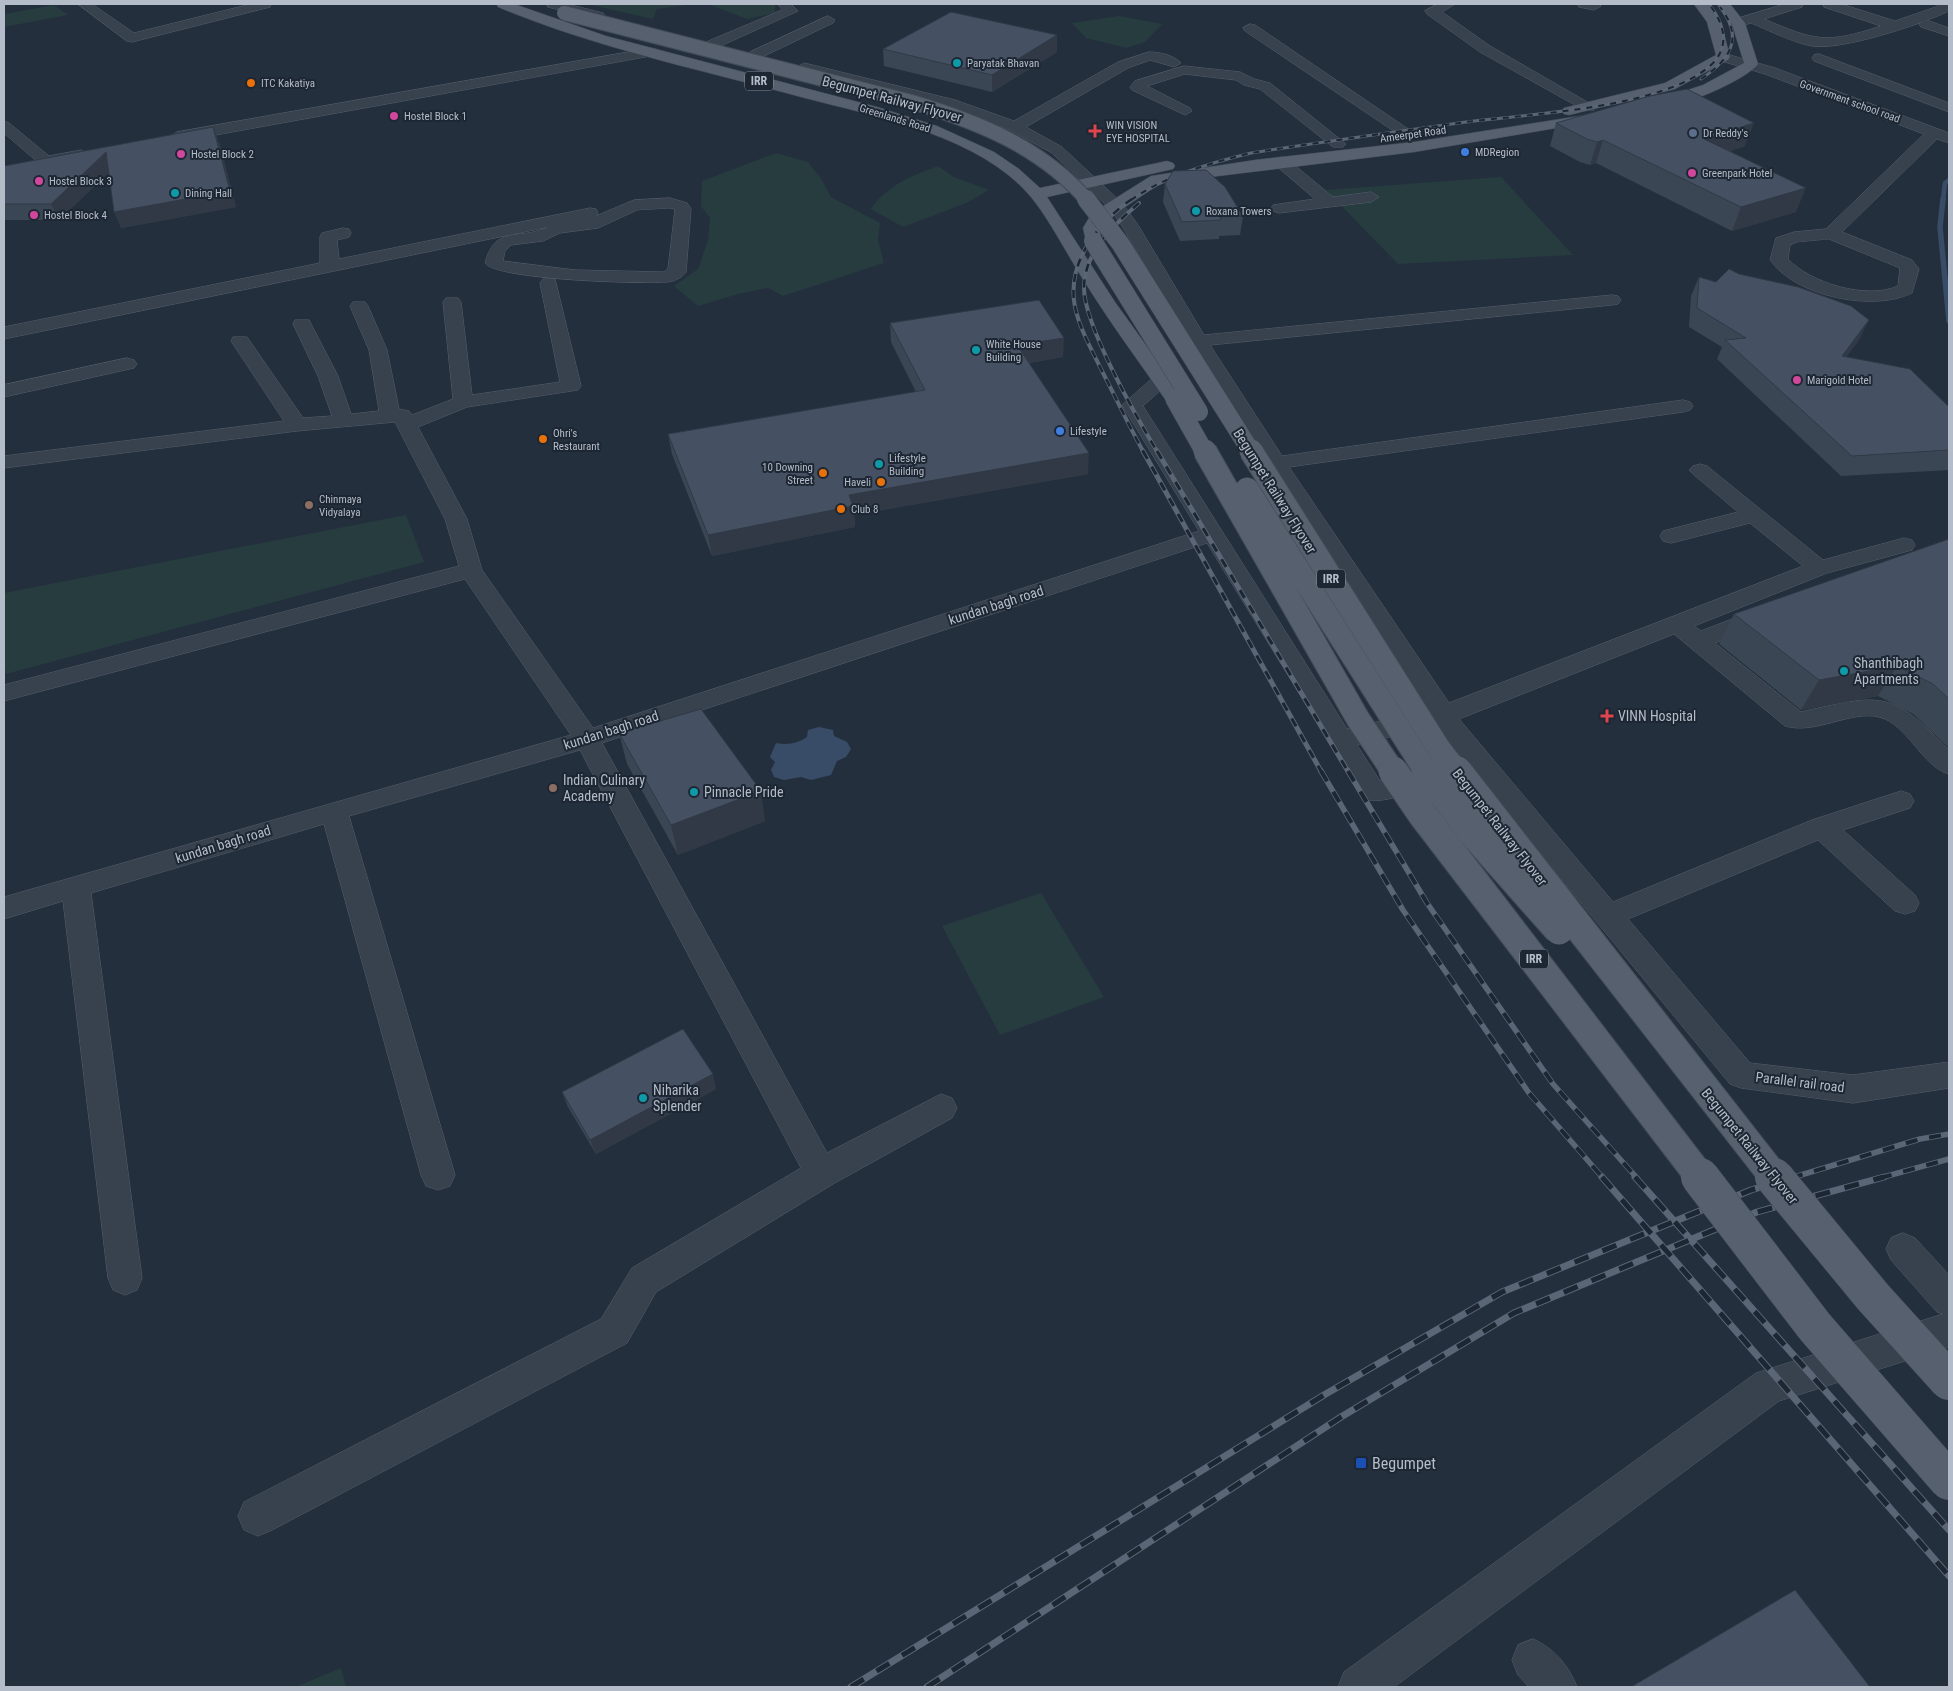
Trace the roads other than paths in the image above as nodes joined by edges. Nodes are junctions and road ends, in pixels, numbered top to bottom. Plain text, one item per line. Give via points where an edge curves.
1 (84, 4) edge
2 (265, 4) edge
3 (503, 4) edge
4 (536, 4) edge
5 (784, 4) edge
6 (1449, 4) edge
7 (1700, 4) edge
8 (1723, 4) edge
9 (1797, 4) edge
10 (1829, 4) edge
11 (1946, 4) edge
12 (559, 8) edge
13 (1949, 17) edge
14 (1753, 19) junction
15 (828, 20) dead end
16 (1738, 23) junction
17 (1926, 24) junction
18 (1892, 25) junction
19 (1250, 28) dead end
20 (1949, 32) edge
21 (711, 45) junction
22 (651, 52) junction
23 (755, 55) junction
24 (1723, 57) junction
25 (1819, 58) junction
26 (1750, 62) junction
27 (1174, 63) dead end
28 (1772, 66) junction
29 (938, 100) junction
30 (1589, 107) junction
31 (1949, 108) edge
32 (1185, 111) dead end
33 (903, 118) junction
34 (4, 126) edge
35 (1015, 126) junction
36 (1409, 135) junction
37 (1944, 135) edge
38 (163, 140) edge
39 (1338, 144) junction
40 (95, 152) edge
41 (1281, 162) junction
42 (1093, 183) junction
43 (1036, 194) junction
44 (1371, 197) dead end
45 (1329, 202) junction
46 (1116, 206) junction
47 (1279, 208) dead end
48 (590, 217) junction
49 (343, 233) dead end
50 (1831, 234) junction
51 (327, 266) junction
52 (549, 283) dead end
53 (1612, 300) dead end
54 (452, 302) dead end
55 (358, 306) dead end
56 (302, 324) dead end
57 (4, 333) edge
58 (240, 341) dead end
59 (1198, 341) junction
60 (127, 364) dead end
61 (1168, 389) junction
62 (4, 391) edge
63 (463, 402) junction
64 (1682, 406) dead end
65 (398, 420) junction
66 (344, 421) junction
67 (297, 425) junction
68 (4, 462) edge
69 (1276, 463) junction
70 (1700, 470) dead end
71 (1754, 515) junction
72 (1213, 534) junction
73 (1671, 536) dead end
74 (468, 562) junction
75 (1819, 568) junction
76 (1852, 581) edge
77 (1750, 595) junction
78 (1676, 623) junction
79 (217, 628) junction
80 (1697, 641) junction
81 (4, 677) edge
82 (4, 693) edge
83 (1444, 715) junction
84 (588, 739) junction
85 (1340, 740) junction
86 (1480, 765) junction
87 (1949, 766) edge
88 (1901, 801) dead end
89 (334, 811) junction
90 (1822, 827) junction
91 (76, 888) junction
92 (5, 902) edge
93 (1905, 903) dead end
94 (1607, 916) junction
95 (1666, 1041) junction
96 (1741, 1075) joint
97 (1949, 1075) edge
98 (941, 1108) dead end
99 (821, 1173) junction
100 (438, 1174) dead end
101 (1903, 1249) dead end
102 (125, 1278) dead end
103 (1949, 1300) edge
104 (1949, 1330) edge
105 (1949, 1382) edge
106 (1949, 1481) edge
107 (258, 1516) dead end
108 (1359, 1687) edge

1 - 2 street via 132,38
3 - 22 main road, Greenlands Road / IRR via 597,40
4 - 12 main road, Begumpet Railway Flyover / IRR
5 - 21 street via 790,11
6 - 30 street via 1432,11 1486,49
7 - 24 main road via 1714,22
8 - 16 main road
9 - 14 street
10 - 18 street
11 - 18 street via 1949,6
12 - 21 street, Greenlands Road / IRR
12 - 95 main road, Begumpet Railway Flyover / IRR, bridge via 958,116 1042,159 1085,195 1120,243 1439,749
13 - 17 street
14 - 16 street
14 - 18 street via 1815,42 1847,40
15 - 23 street
16 - 26 main road
17 - 20 street
17 - 25 street
19 - 36 street
21 - 23 street, Greenlands Road / IRR
22 - 33 main road, Greenlands Road / IRR
22 - 38 street
23 - 29 street, Greenlands Road / IRR
24 - 26 street
24 - 30 main road, Ameerpet Road via 1670,86
25 - 28 street
25 - 31 street
26 - 28 street
26 - 37 street, Government school road
26 - 41 main road, Ameerpet Road via 1728,81 1691,97 1616,114 1414,147
27 - 35 street via 1149,56 1123,65
28 - 37 street
29 - 33 main road
29 - 35 street, Greenlands Road / IRR
30 - 36 main road, Ameerpet Road
32 - 39 street via 1137,87 1184,70 1240,76 1265,86
33 - 43 main road, Greenlands Road / IRR via 967,143 1011,170
34 - 40 street via 46,161
35 - 42 street, Greenlands Road / IRR via 1057,150
36 - 39 main road, Ameerpet Road
37 - 50 street
39 - 42 main road, Ameerpet Road via 1149,169
41 - 45 street
41 - 46 main road, Ameerpet Road via 1157,180
42 - 43 main road, Ameerpet Road
42 - 46 street, Greenlands Road
43 - 61 main road, Greenlands Road / IRR
44 - 45 street
45 - 47 street
46 - 59 street, Greenlands Road
46 - 95 main road, IRR, bridge via 1091,225 1093,241 1416,758 1473,834 1510,876
48 - 48 street via 544,236 506,241 497,250 494,263 575,275 667,277 677,272 681,206 634,205
48 - 51 street
49 - 51 street via 328,237 330,261
50 - 50 street via 1906,264 1910,269 1906,290 1862,297 1849,295 1793,271 1779,260 1782,242 1809,235
51 - 57 street
52 - 63 street via 571,386
53 - 59 street
54 - 63 street
55 - 65 street via 378,350
56 - 66 street via 328,376
58 - 67 street
59 - 69 street, Greenlands Road
60 - 62 street
61 - 72 street via 1132,405
61 - 106 main road, IRR, bridge via 1358,719 1423,815 1815,1328
63 - 65 street
64 - 69 street
65 - 66 street
65 - 74 street via 456,519
66 - 67 street
67 - 68 street
69 - 83 street, Greenlands Road
70 - 71 street
71 - 73 street
71 - 75 street
72 - 84 street, kundan bagh road
72 - 85 street
74 - 79 street
74 - 84 street
75 - 76 street via 1913,549
75 - 77 street
77 - 78 street
77 - 80 street via 1781,608
78 - 80 street
78 - 83 street
79 - 81 street
79 - 82 street
80 - 87 street via 1794,720 1883,708 1897,715
83 - 85 street
83 - 86 street, Greenlands Road
84 - 89 street, kundan bagh road
84 - 99 street
85 - 86 street via 1373,792
86 - 94 street, Greenlands Road
88 - 90 street
89 - 91 street, kundan bagh road
89 - 100 street
90 - 93 street
90 - 94 street
91 - 92 street, kundan bagh road
91 - 102 street
94 - 96 street, Greenlands Road
95 - 105 main road, Begumpet Railway Flyover / IRR, bridge via 1873,1297
96 - 97 street, Parallel rail road via 1852,1089
98 - 99 street
99 - 107 street via 644,1280 614,1331
101 - 103 street
104 - 108 street via 1770,1386

